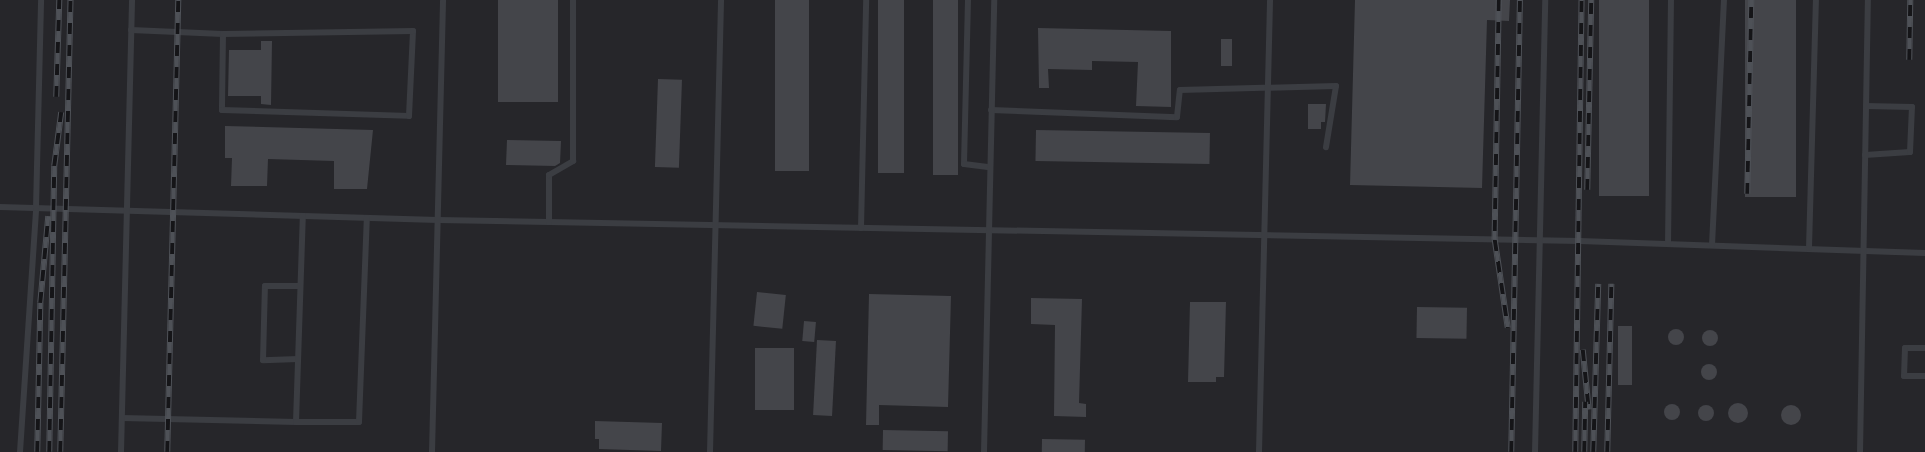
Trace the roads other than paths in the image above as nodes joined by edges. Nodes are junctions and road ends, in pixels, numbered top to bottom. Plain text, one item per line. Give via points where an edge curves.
1 (41, 0) edge
2 (132, 0) edge
3 (443, 0) edge
4 (573, 0) edge
5 (721, 0) edge
6 (866, 0) edge
7 (968, 0) edge
8 (994, 0) edge
9 (1270, 0) edge
10 (1545, 0) edge
11 (1671, 0) edge
12 (1724, 0) edge
13 (1816, 0) edge
14 (1868, 0) edge
15 (132, 30) junction
16 (223, 34) junction
17 (1267, 89) junction
18 (1866, 106) junction
19 (991, 110) junction
20 (1326, 147) dead end
21 (1865, 154) junction
22 (990, 167) junction
23 (0, 207) edge
24 (36, 208) junction
25 (127, 211) junction
26 (303, 216) junction
27 (367, 218) junction
28 (438, 220) junction
29 (549, 222) junction
30 (715, 225) junction
31 (861, 228) junction
32 (988, 231) junction
33 (1263, 237) junction
34 (1539, 240) junction
35 (1668, 244) junction
36 (1712, 245) junction
37 (1809, 248) junction
38 (1863, 250) junction
39 (1925, 253) edge
40 (300, 286) junction
41 (1925, 348) edge
42 (298, 359) junction
43 (1925, 376) edge
44 (122, 418) junction
45 (296, 422) junction
46 (20, 452) edge
47 (122, 452) edge
48 (432, 452) edge
49 (710, 452) edge
50 (984, 452) edge
51 (1259, 452) edge
52 (1535, 452) edge
53 (1860, 452) edge

1 - 24 lane
2 - 15 lane
3 - 28 lane
4 - 29 lane via 573,161 549,175
5 - 30 lane
6 - 31 lane
7 - 22 lane via 964,164
8 - 19 lane
9 - 17 lane
10 - 34 lane
11 - 35 lane
12 - 36 lane
13 - 37 lane
14 - 18 lane
15 - 16 lane
15 - 25 lane
16 - 16 lane via 222,110 409,116 414,32
17 - 19 lane via 1180,90 1177,117
17 - 20 lane via 1336,86
17 - 33 lane
18 - 21 lane
18 - 21 lane via 1912,107 1910,152
19 - 22 lane
21 - 38 lane
22 - 32 lane
23 - 24 lane
24 - 25 lane
24 - 46 lane
25 - 26 lane
25 - 44 lane
26 - 27 lane
26 - 40 lane
27 - 28 lane
27 - 45 lane via 359,422
28 - 29 lane
28 - 48 lane
29 - 30 lane
30 - 31 lane
30 - 49 lane
31 - 32 lane
32 - 33 lane
32 - 50 lane
33 - 34 lane
33 - 51 lane
34 - 35 lane
34 - 52 lane
35 - 36 lane
36 - 37 lane
37 - 38 lane
38 - 39 lane
38 - 53 lane
40 - 42 lane
40 - 42 lane via 266,286 263,360
41 - 43 lane via 1905,348 1904,376
42 - 45 lane
44 - 45 lane
44 - 47 lane

